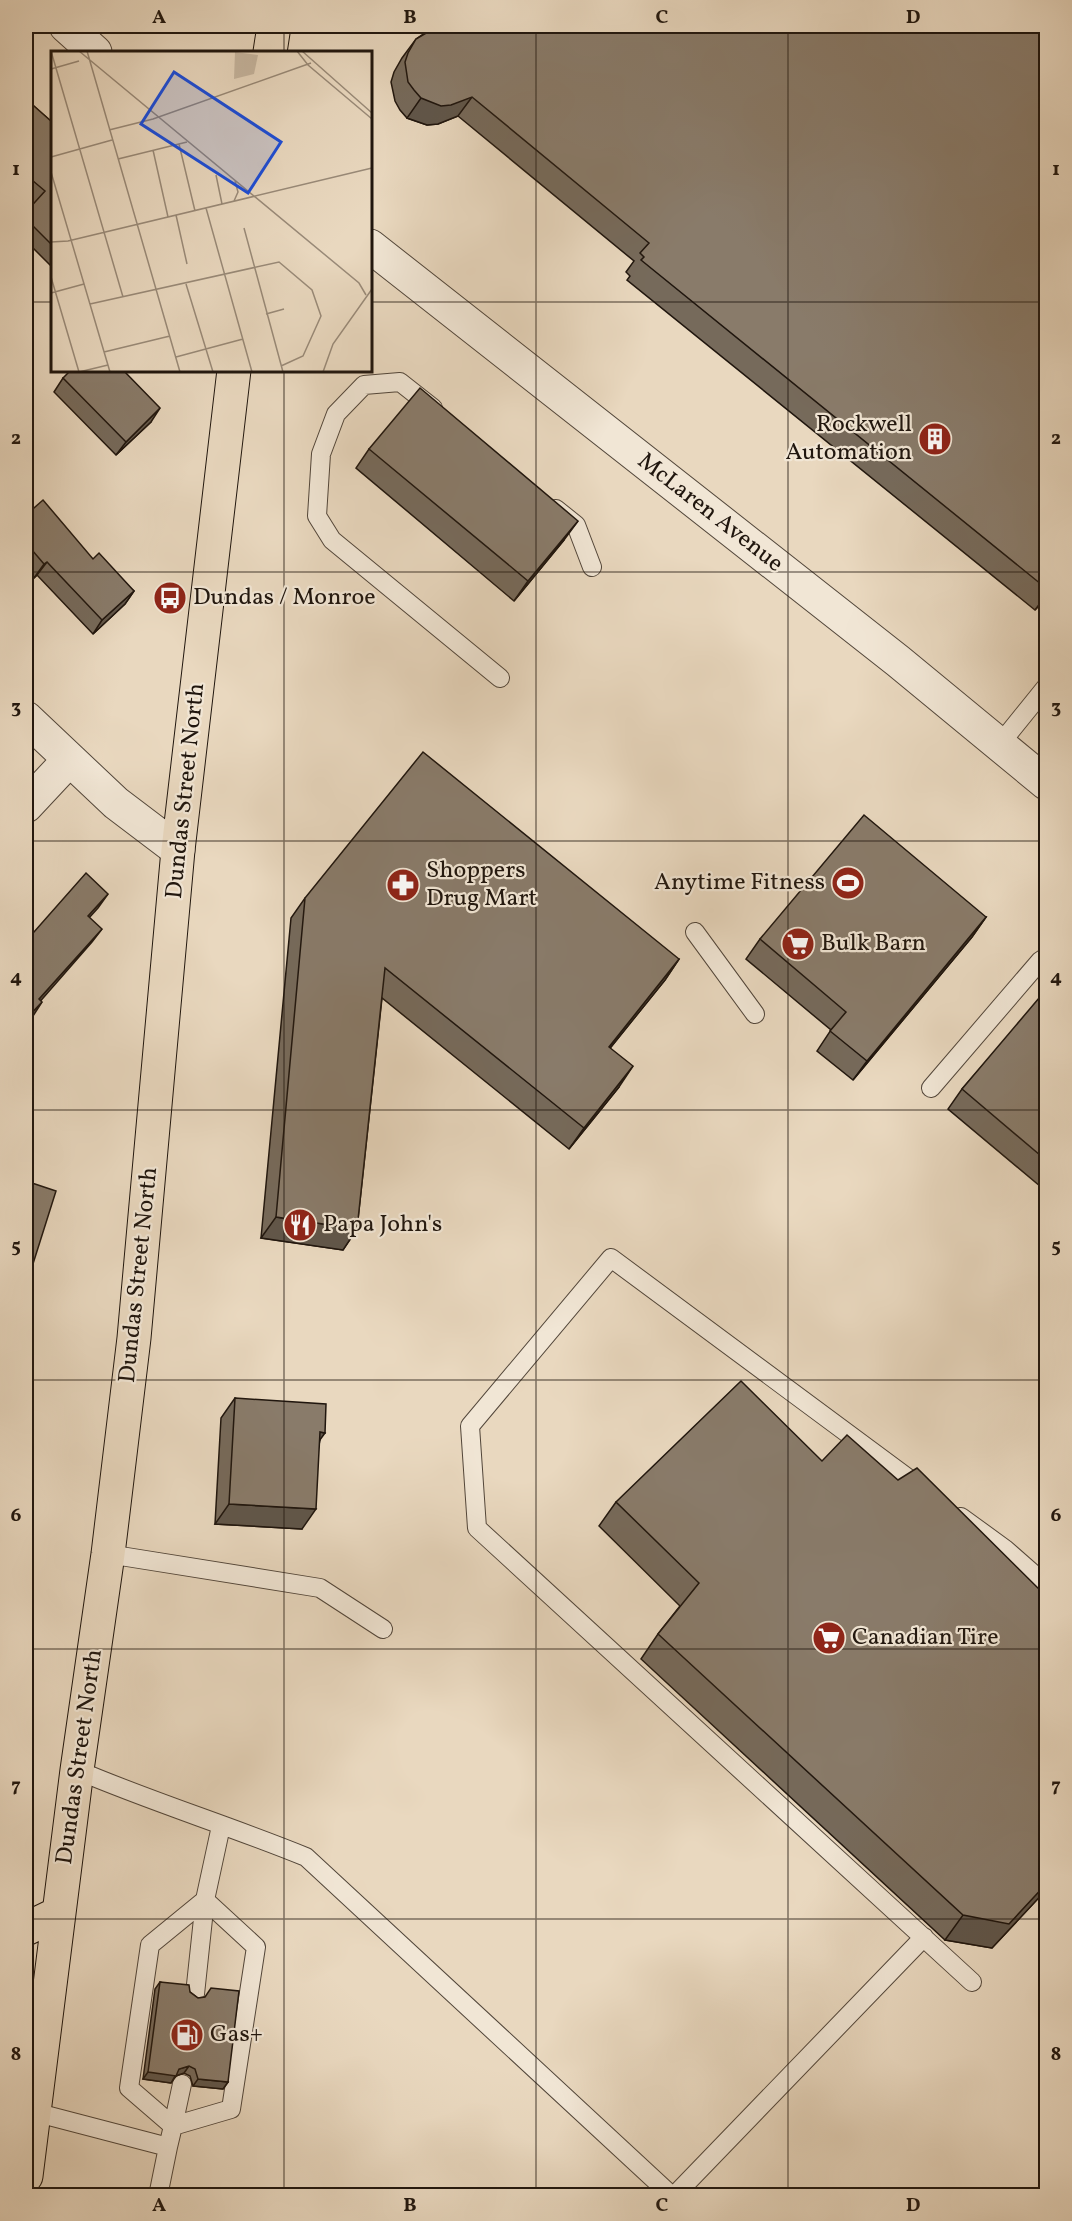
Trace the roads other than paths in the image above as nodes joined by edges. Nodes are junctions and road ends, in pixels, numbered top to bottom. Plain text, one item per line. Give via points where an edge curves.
1 (66, 26) edge
2 (274, 26) edge
3 (94, 51) edge
4 (270, 51) edge
5 (372, 248) edge
6 (234, 372) edge
7 (446, 419) edge
8 (539, 495) edge
9 (592, 567) dead end
10 (500, 678) dead end
11 (1047, 687) edge
12 (26, 718) edge
13 (1000, 744) junction
14 (69, 760) junction
15 (1047, 783) edge
16 (26, 806) edge
17 (178, 850) junction
18 (695, 932) dead end
19 (1044, 961) edge
20 (755, 1014) dead end
21 (931, 1088) dead end
22 (108, 1554) junction
23 (1047, 1585) edge
24 (383, 1629) dead end
25 (77, 1770) junction
26 (221, 1826) junction
27 (205, 1900) junction
28 (59, 1913) junction
29 (26, 1929) edge
30 (924, 1937) junction
31 (972, 1982) dead end
32 (195, 1994) edge
33 (182, 2084) dead end
34 (34, 2112) junction
35 (173, 2126) junction
36 (168, 2147) junction
37 (26, 2176) edge
38 (158, 2196) edge
39 (673, 2196) edge

1 - 3 street
2 - 4 main road
5 - 13 street, McLaren Avenue
6 - 17 main road, Dundas Street North
7 - 10 lane via 400,382 364,385 336,414 321,453 317,516 332,540
8 - 9 lane via 576,525
11 - 13 lane
12 - 14 street
13 - 15 street, McLaren Avenue
14 - 16 street
14 - 17 street via 116,803
17 - 22 main road, Dundas Street North via 134,1338
18 - 20 lane
19 - 21 lane
22 - 24 lane via 320,1588
22 - 25 main road, Dundas Street North
23 - 30 lane via 943,1503 611,1258 470,1426 477,1528
25 - 26 lane
25 - 28 main road, Dundas Street North
26 - 27 lane
26 - 39 lane via 306,1857
27 - 32 lane
27 - 35 lane via 150,1945 129,2088
27 - 35 lane via 256,1947 231,2109
28 - 29 main road
28 - 34 main road, Dundas Street North
30 - 31 lane
30 - 39 lane
33 - 35 lane
34 - 36 lane
34 - 37 main road, Dundas Street North
35 - 36 lane
36 - 38 lane

